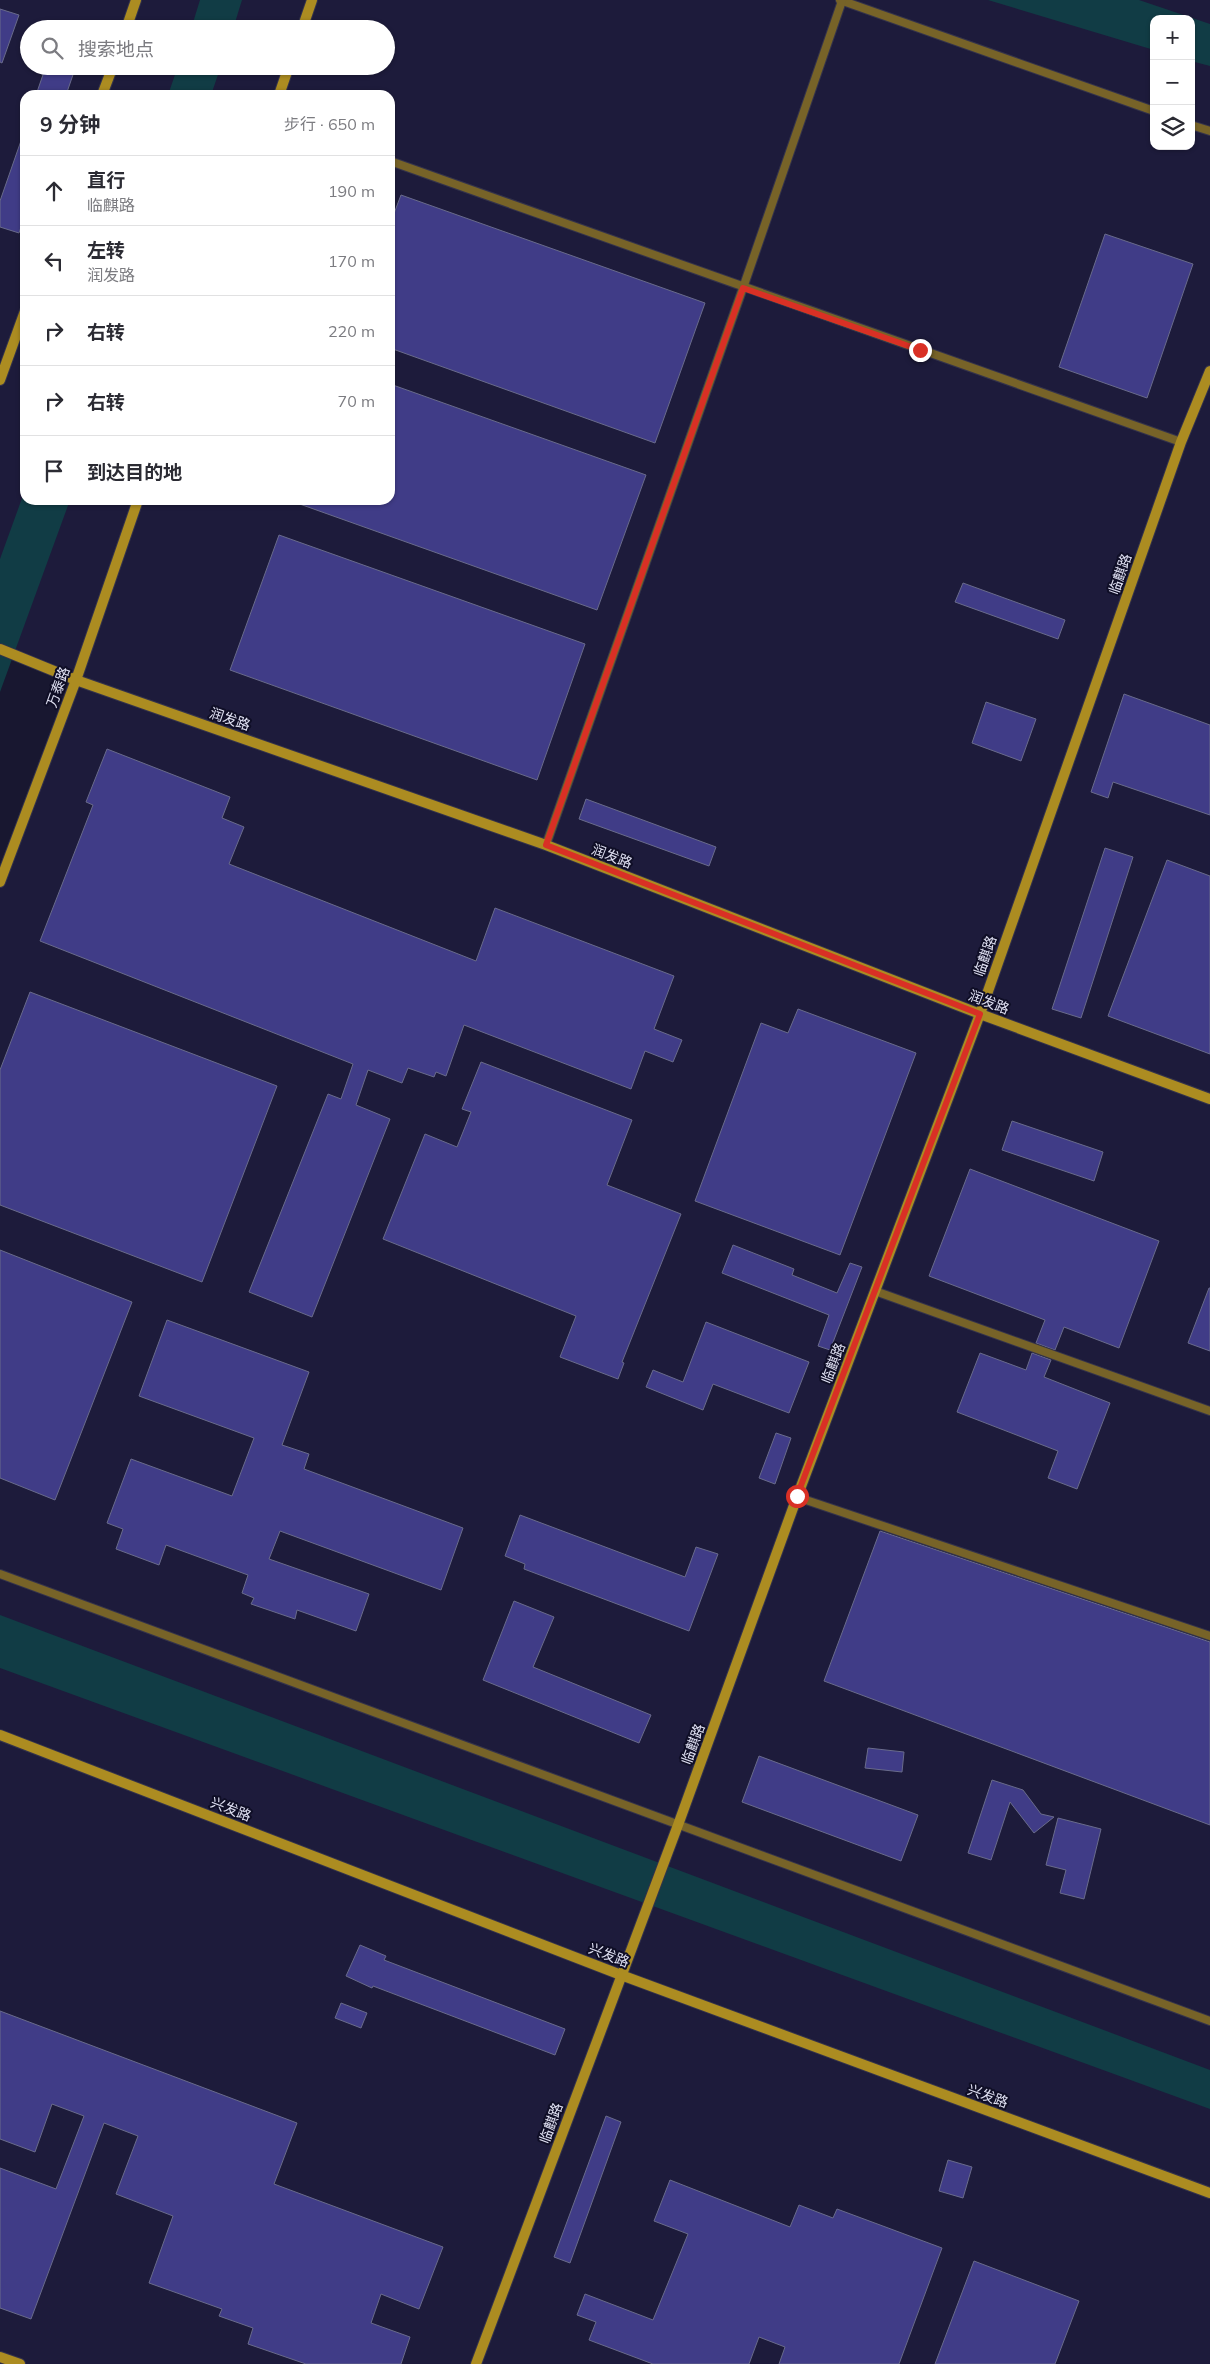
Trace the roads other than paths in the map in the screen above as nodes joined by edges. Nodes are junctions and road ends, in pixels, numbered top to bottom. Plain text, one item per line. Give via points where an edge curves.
1 (136, 0) edge
2 (312, 0) edge
3 (841, 0) edge
4 (129, 20) edge
5 (305, 20) edge
6 (110, 75) edge
7 (286, 75) edge
8 (104, 90) edge
9 (281, 90) edge
10 (1150, 110) edge
11 (1195, 126) edge
12 (1210, 131) edge
13 (395, 163) edge
14 (743, 288) junction
15 (20, 325) edge
16 (1210, 371) edge
17 (0, 380) edge
18 (1181, 442) junction
19 (136, 505) edge
20 (0, 649) edge
21 (76, 680) junction
22 (546, 845) junction
23 (0, 882) edge
24 (980, 1014) junction
25 (1210, 1099) edge
26 (875, 1291) junction
27 (1210, 1410) edge
28 (797, 1496) junction
29 (0, 1574) edge
30 (1210, 1636) edge
31 (0, 1735) edge
32 (678, 1825) junction
33 (621, 1975) junction
34 (1210, 2021) edge
35 (1210, 2193) edge
36 (0, 2357) edge
37 (20, 2364) edge
38 (476, 2364) edge

1 - 4 street
2 - 5 street
3 - 10 lane
3 - 14 lane
6 - 8 street
7 - 9 street
11 - 12 lane
13 - 14 lane
14 - 18 lane
14 - 22 lane
15 - 17 street
16 - 18 street, 临麒路
18 - 24 street, 临麒路
19 - 21 street, 万泰路
20 - 21 street, 润发路
21 - 22 street, 润发路
21 - 23 street, 万泰路
22 - 24 street, 润发路
24 - 25 street, 润发路
24 - 26 street, 临麒路
26 - 27 lane
26 - 28 street, 临麒路
28 - 30 lane
28 - 32 street, 临麒路
29 - 32 lane
31 - 33 street, 兴发路
32 - 33 street, 临麒路
32 - 34 lane
33 - 35 street, 兴发路
33 - 38 street, 临麒路
36 - 37 street

